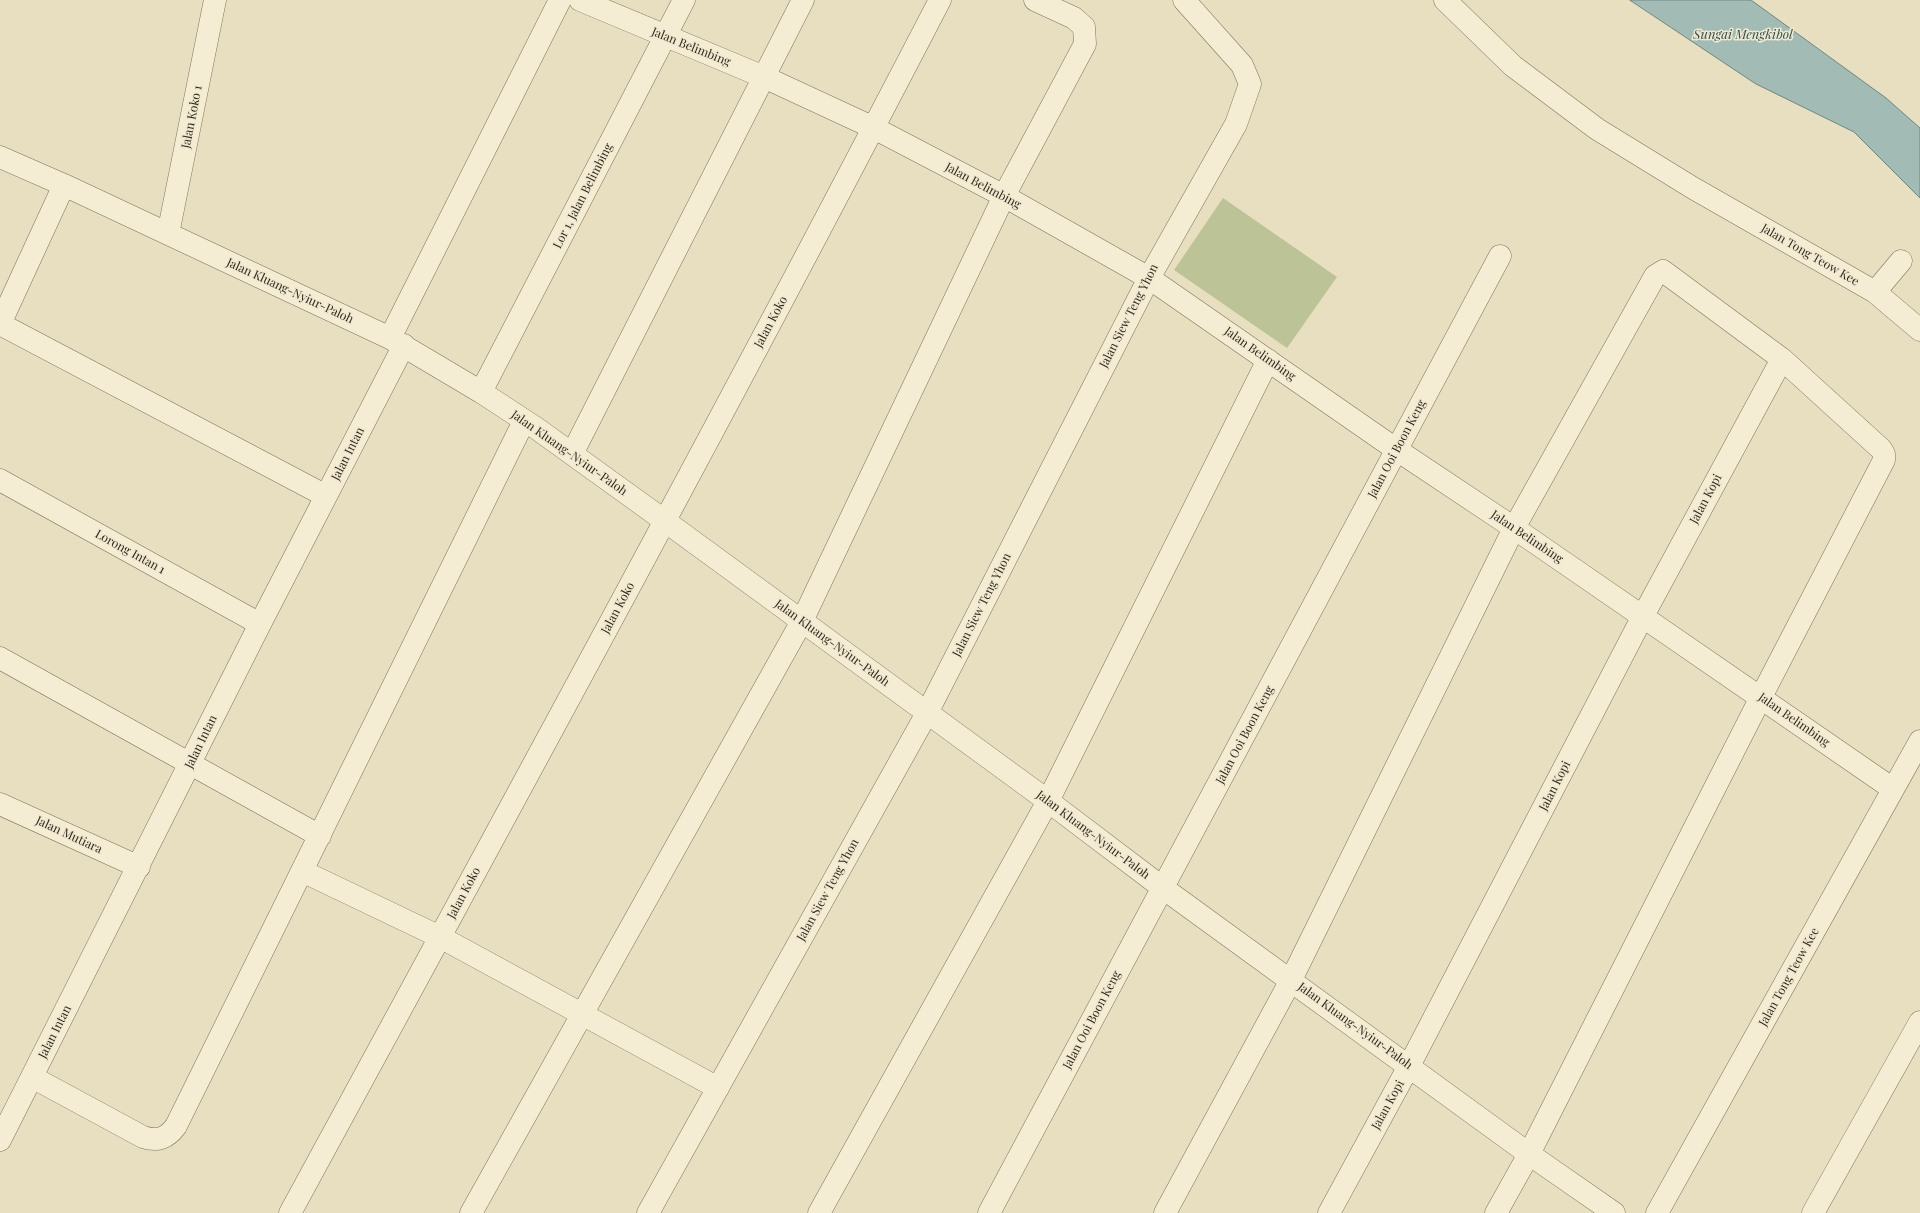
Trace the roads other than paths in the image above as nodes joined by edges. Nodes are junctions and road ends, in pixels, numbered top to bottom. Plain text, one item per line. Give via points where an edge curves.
1 (216, 0) edge
2 (560, 0) edge
3 (580, 0) edge
4 (684, 0) edge
5 (803, 0) edge
6 (940, 0) edge
7 (1036, 0) edge
8 (1184, 0) edge
9 (1445, 0) edge
10 (665, 37) junction
11 (764, 77) junction
12 (874, 128) junction
13 (0, 157) edge
14 (64, 185) junction
15 (1004, 196) junction
16 (168, 234) junction
17 (1500, 256) dead end
18 (1901, 261) dead end
19 (1149, 278) junction
20 (1875, 292) junction
21 (0, 324) edge
22 (1920, 330) edge
23 (397, 342) junction
24 (1782, 359) junction
25 (1268, 360) junction
26 (481, 392) junction
27 (524, 421) junction
28 (1396, 450) junction
29 (572, 454) junction
30 (0, 480) edge
31 (326, 496) junction
32 (665, 521) junction
33 (1514, 528) junction
34 (1643, 616) junction
35 (802, 621) junction
36 (260, 624) junction
37 (0, 658) edge
38 (1761, 697) junction
39 (927, 713) junction
40 (1920, 741) edge
41 (190, 765) junction
42 (1893, 789) junction
43 (1048, 801) junction
44 (0, 804) edge
45 (320, 836) junction
46 (139, 867) junction
47 (302, 871) junction
48 (1163, 888) junction
49 (440, 937) junction
50 (1291, 980) junction
51 (581, 1015) junction
52 (1920, 1022) edge
53 (1409, 1066) junction
54 (32, 1077) junction
55 (718, 1088) junction
56 (0, 1140) edge
57 (1529, 1154) junction
58 (290, 1213) edge
59 (471, 1213) edge
60 (648, 1213) edge
61 (819, 1213) edge
62 (989, 1213) edge
63 (1165, 1213) edge
64 (1329, 1213) edge
65 (1496, 1213) edge
66 (1614, 1213) edge
67 (1657, 1213) edge
68 (1813, 1213) edge

1 - 16 street, Jalan Koko 1
2 - 23 street, Jalan Intan
3 - 10 street, Jalan Belimbing
4 - 10 street, Lor 1, Jalan Belimbing
5 - 11 street
6 - 12 street, Jalan Koko
7 - 15 street via 1074,18 1084,27 1085,44
8 - 19 street, Jalan Siew Teng Yhon via 1242,65 1250,84 1236,124
9 - 20 street, Jalan Tong Teow Kee via 1513,66 1597,129 1693,188
10 - 11 street, Jalan Belimbing
10 - 26 street, Lor 1, Jalan Belimbing
11 - 12 street, Jalan Belimbing
11 - 29 street
12 - 15 street, Jalan Belimbing
12 - 32 street, Jalan Koko
13 - 14 street, Jalan Kluang-Nyiur-Paloh
14 - 16 street, Jalan Kluang-Nyiur-Paloh
14 - 21 street
15 - 19 street, Jalan Belimbing
15 - 35 street
16 - 23 street, Jalan Kluang-Nyiur-Paloh
17 - 28 street, Jalan Ooi Boon Keng
18 - 20 street
19 - 25 street, Jalan Belimbing
19 - 39 street, Jalan Siew Teng Yhon
20 - 22 street, Jalan Tong Teow Kee
21 - 31 street
23 - 26 street, Jalan Kluang-Nyiur-Paloh
23 - 31 street, Jalan Intan
24 - 33 street via 1670,275 1663,271 1654,276
24 - 34 street, Jalan Kopi
24 - 38 street via 1881,449 1884,460
25 - 28 street, Jalan Belimbing
25 - 43 street
26 - 27 street, Jalan Kluang-Nyiur-Paloh
27 - 29 street, Jalan Kluang-Nyiur-Paloh
27 - 45 street
28 - 33 street, Jalan Belimbing
28 - 48 street, Jalan Ooi Boon Keng
29 - 32 street, Jalan Kluang-Nyiur-Paloh
30 - 36 street, Lorong Intan 1
31 - 36 street, Jalan Intan
32 - 35 street, Jalan Kluang-Nyiur-Paloh
32 - 49 street, Jalan Koko
33 - 34 street, Jalan Belimbing
33 - 50 street
34 - 38 street, Jalan Belimbing
34 - 53 street, Jalan Kopi
35 - 39 street, Jalan Kluang-Nyiur-Paloh
35 - 51 street
36 - 41 street, Jalan Intan
37 - 41 street
38 - 42 street, Jalan Belimbing
38 - 57 street
39 - 43 street, Jalan Kluang-Nyiur-Paloh
39 - 55 street, Jalan Siew Teng Yhon
40 - 42 street, Jalan Tong Teow Kee
41 - 45 street
41 - 46 street, Jalan Intan
42 - 67 street, Jalan Tong Teow Kee
43 - 48 street, Jalan Kluang-Nyiur-Paloh
43 - 61 street
44 - 46 street, Jalan Mutiara
45 - 47 street
46 - 54 street, Jalan Intan
47 - 49 street
47 - 54 street via 170,1134 162,1139 144,1137
48 - 50 street, Jalan Kluang-Nyiur-Paloh
48 - 62 street, Jalan Ooi Boon Keng
49 - 51 street
49 - 58 street, Jalan Koko
50 - 53 street, Jalan Kluang-Nyiur-Paloh
50 - 63 street
51 - 55 street
51 - 59 street
52 - 68 street
53 - 57 street, Jalan Kluang-Nyiur-Paloh
53 - 64 street, Jalan Kopi
54 - 56 street, Jalan Intan
55 - 60 street, Jalan Siew Teng Yhon
57 - 65 street
57 - 66 street, Jalan Kluang-Nyiur-Paloh

